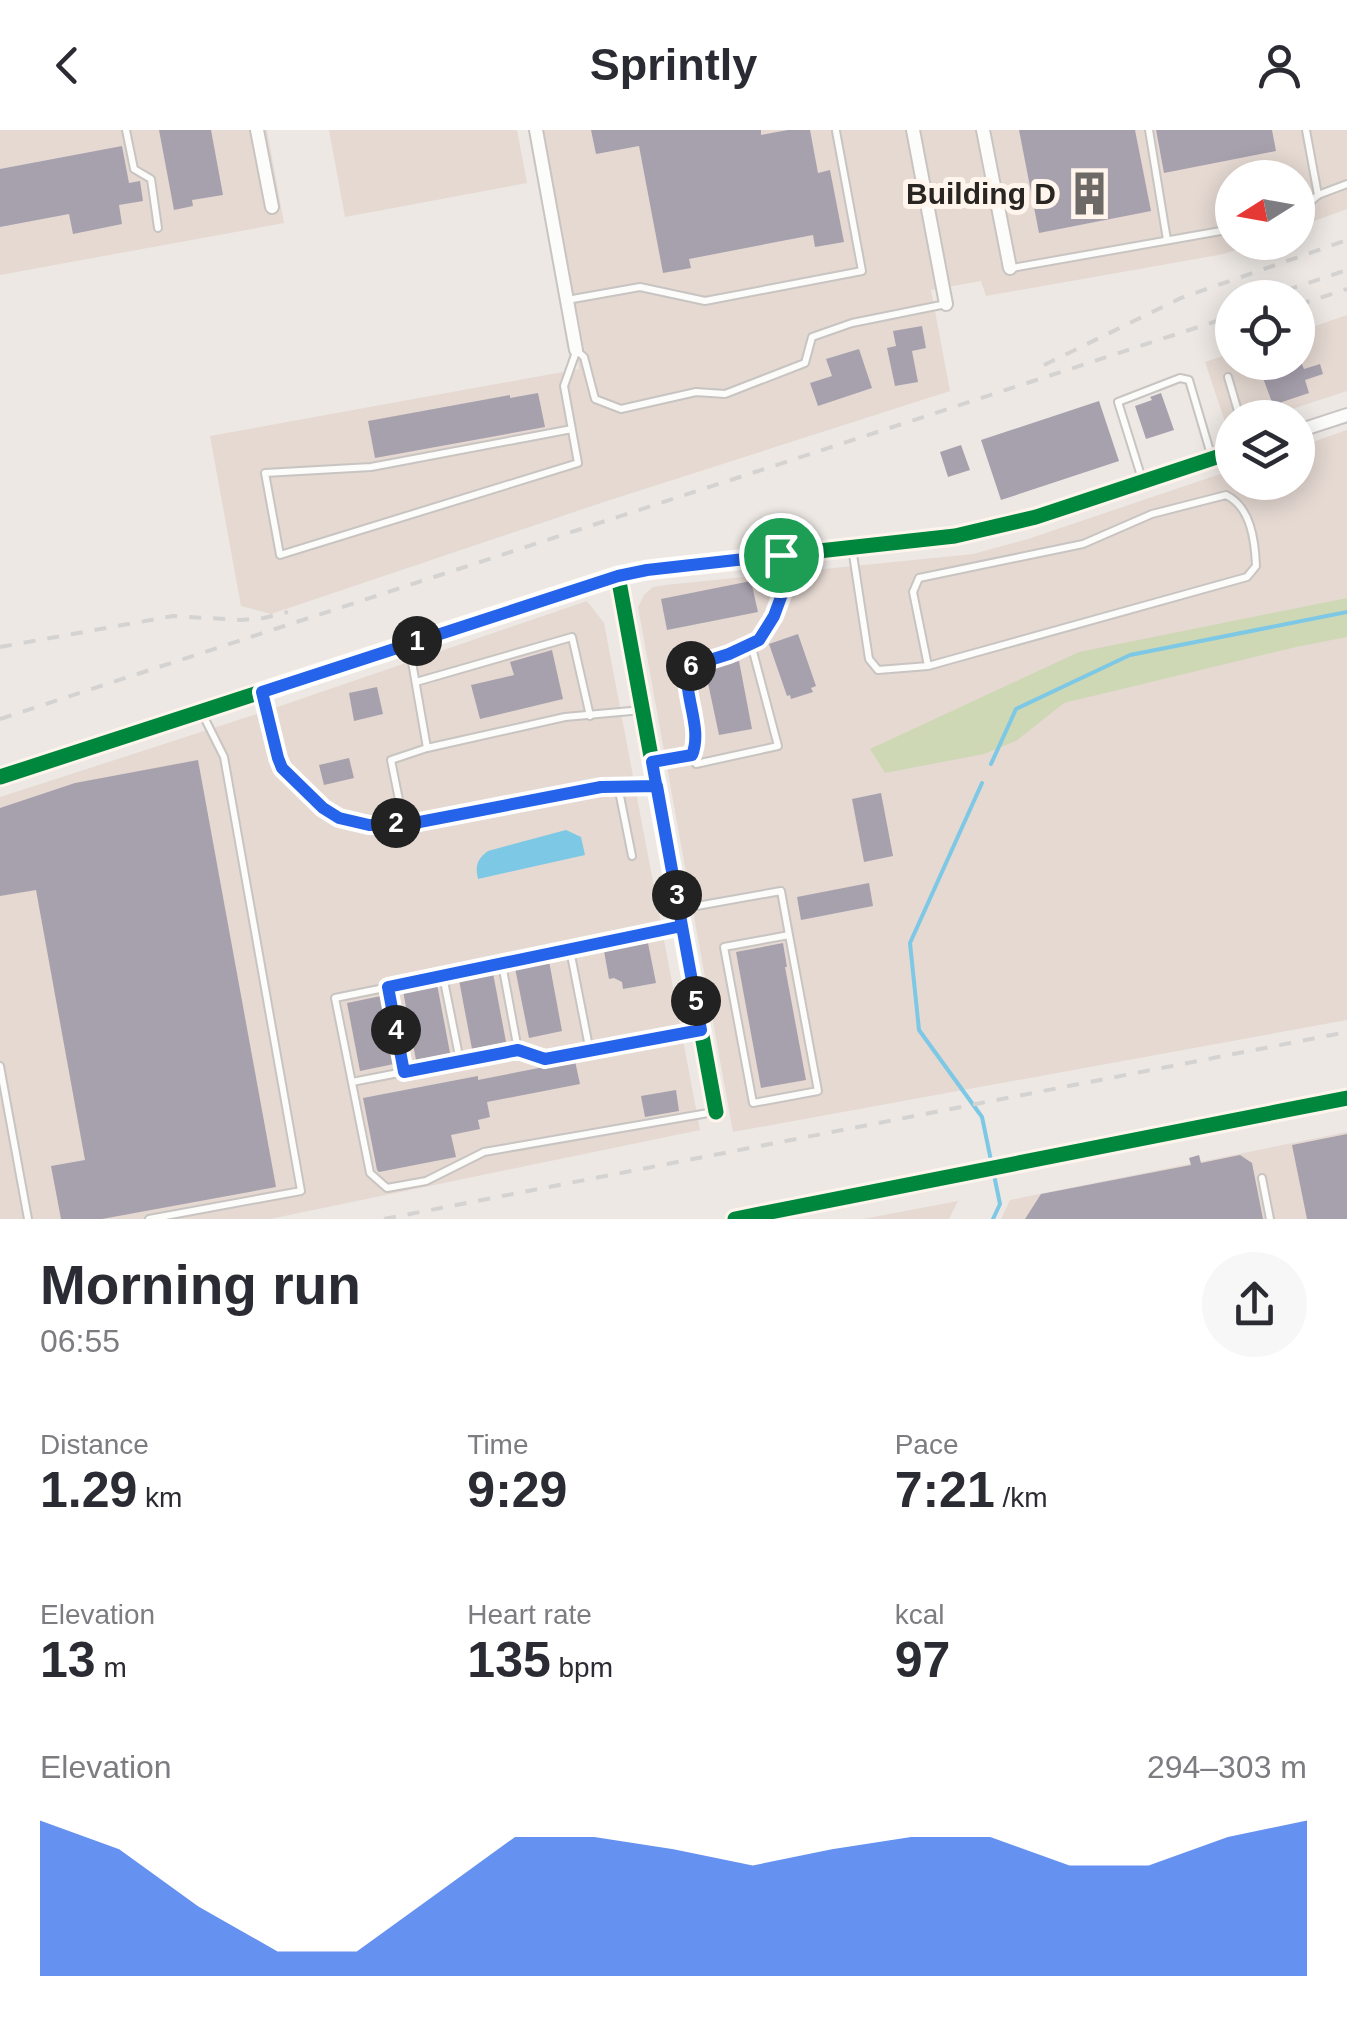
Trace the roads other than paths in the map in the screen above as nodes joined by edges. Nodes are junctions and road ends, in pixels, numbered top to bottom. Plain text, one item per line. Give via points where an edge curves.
1 (126, 130) edge
2 (257, 130) edge
3 (536, 130) edge
4 (913, 130) edge
5 (983, 130) edge
6 (1148, 130) edge
7 (1306, 130) edge
8 (836, 132) edge
9 (1347, 184) edge
10 (1318, 194) junction
11 (1315, 197) edge
12 (272, 207) dead end
13 (158, 228) dead end
14 (1215, 232) edge
15 (1167, 240) junction
16 (1010, 268) joint
17 (568, 300) junction
18 (946, 304) joint
19 (576, 350) junction
20 (1347, 415) edge
21 (1315, 425) edge
22 (572, 429) junction
23 (1215, 458) edge
24 (1212, 459) junction
25 (1142, 482) junction
26 (852, 547) junction
27 (781, 555) junction
28 (618, 576) junction
29 (409, 644) junction
30 (751, 644) junction
31 (928, 666) junction
32 (416, 682) junction
33 (262, 692) junction
34 (643, 710) junction
35 (202, 712) junction
36 (590, 716) junction
37 (427, 748) junction
38 (692, 755) junction
39 (652, 762) junction
40 (0, 777) edge
41 (618, 786) junction
42 (657, 786) junction
43 (404, 825) junction
44 (632, 856) dead end
45 (679, 909) junction
46 (682, 926) junction
47 (789, 935) junction
48 (570, 950) junction
49 (502, 964) junction
50 (443, 976) junction
51 (388, 987) junction
52 (701, 1030) junction
53 (518, 1050) junction
54 (590, 1052) junction
55 (460, 1061) junction
56 (0, 1066) edge
57 (404, 1072) junction
58 (352, 1082) junction
59 (716, 1112) joint
60 (1262, 1178) dead end
61 (28, 1219) edge
62 (149, 1219) edge
63 (1270, 1219) edge

1 - 13 lane via 134,169 151,179
2 - 12 street
3 - 17 street
4 - 18 street
5 - 16 street
6 - 15 lane
7 - 10 lane
8 - 17 lane via 862,271 705,300 640,287
9 - 10 lane
10 - 11 lane
14 - 15 lane
15 - 16 lane
17 - 19 street
18 - 19 lane via 812,337 805,364 725,394 696,392 622,408 595,399
19 - 22 lane via 564,386
20 - 21 street
22 - 22 lane via 578,463 280,555 264,473 371,467
23 - 24 street
24 - 25 street
24 - 25 lane via 1189,380 1180,378 1118,402
25 - 26 street via 987,529
26 - 27 street
26 - 31 lane via 868,659 878,670
27 - 28 street
27 - 30 lane via 785,586 774,616
28 - 29 street
28 - 34 street
29 - 32 lane
29 - 33 street
30 - 38 lane via 688,667
30 - 38 lane via 778,746 696,764
31 - 31 lane via 1247,577 1256,566 1256,549 1246,515 1226,495 1152,514 1083,544 919,578 913,592
32 - 36 lane via 572,637
32 - 37 lane
33 - 35 street
33 - 43 lane via 282,768 323,808 354,822
34 - 36 lane
34 - 39 street
35 - 40 street
35 - 62 lane via 224,757 301,1190
36 - 37 lane
37 - 43 lane via 391,760
38 - 39 lane
39 - 42 street
41 - 42 lane
41 - 43 lane
41 - 44 lane
42 - 45 street
45 - 46 street
45 - 47 lane via 781,891
46 - 48 lane
46 - 52 street
47 - 47 lane via 724,947 753,1103 818,1091
48 - 49 lane
48 - 54 lane
49 - 50 lane
49 - 53 lane
50 - 51 lane
50 - 55 lane
51 - 57 lane
51 - 58 lane via 335,998
52 - 54 lane
52 - 59 street
53 - 54 lane via 545,1059
53 - 55 lane
55 - 57 lane
56 - 61 lane
57 - 58 lane
58 - 59 lane via 370,1172 387,1188 426,1181 484,1152
60 - 63 lane

